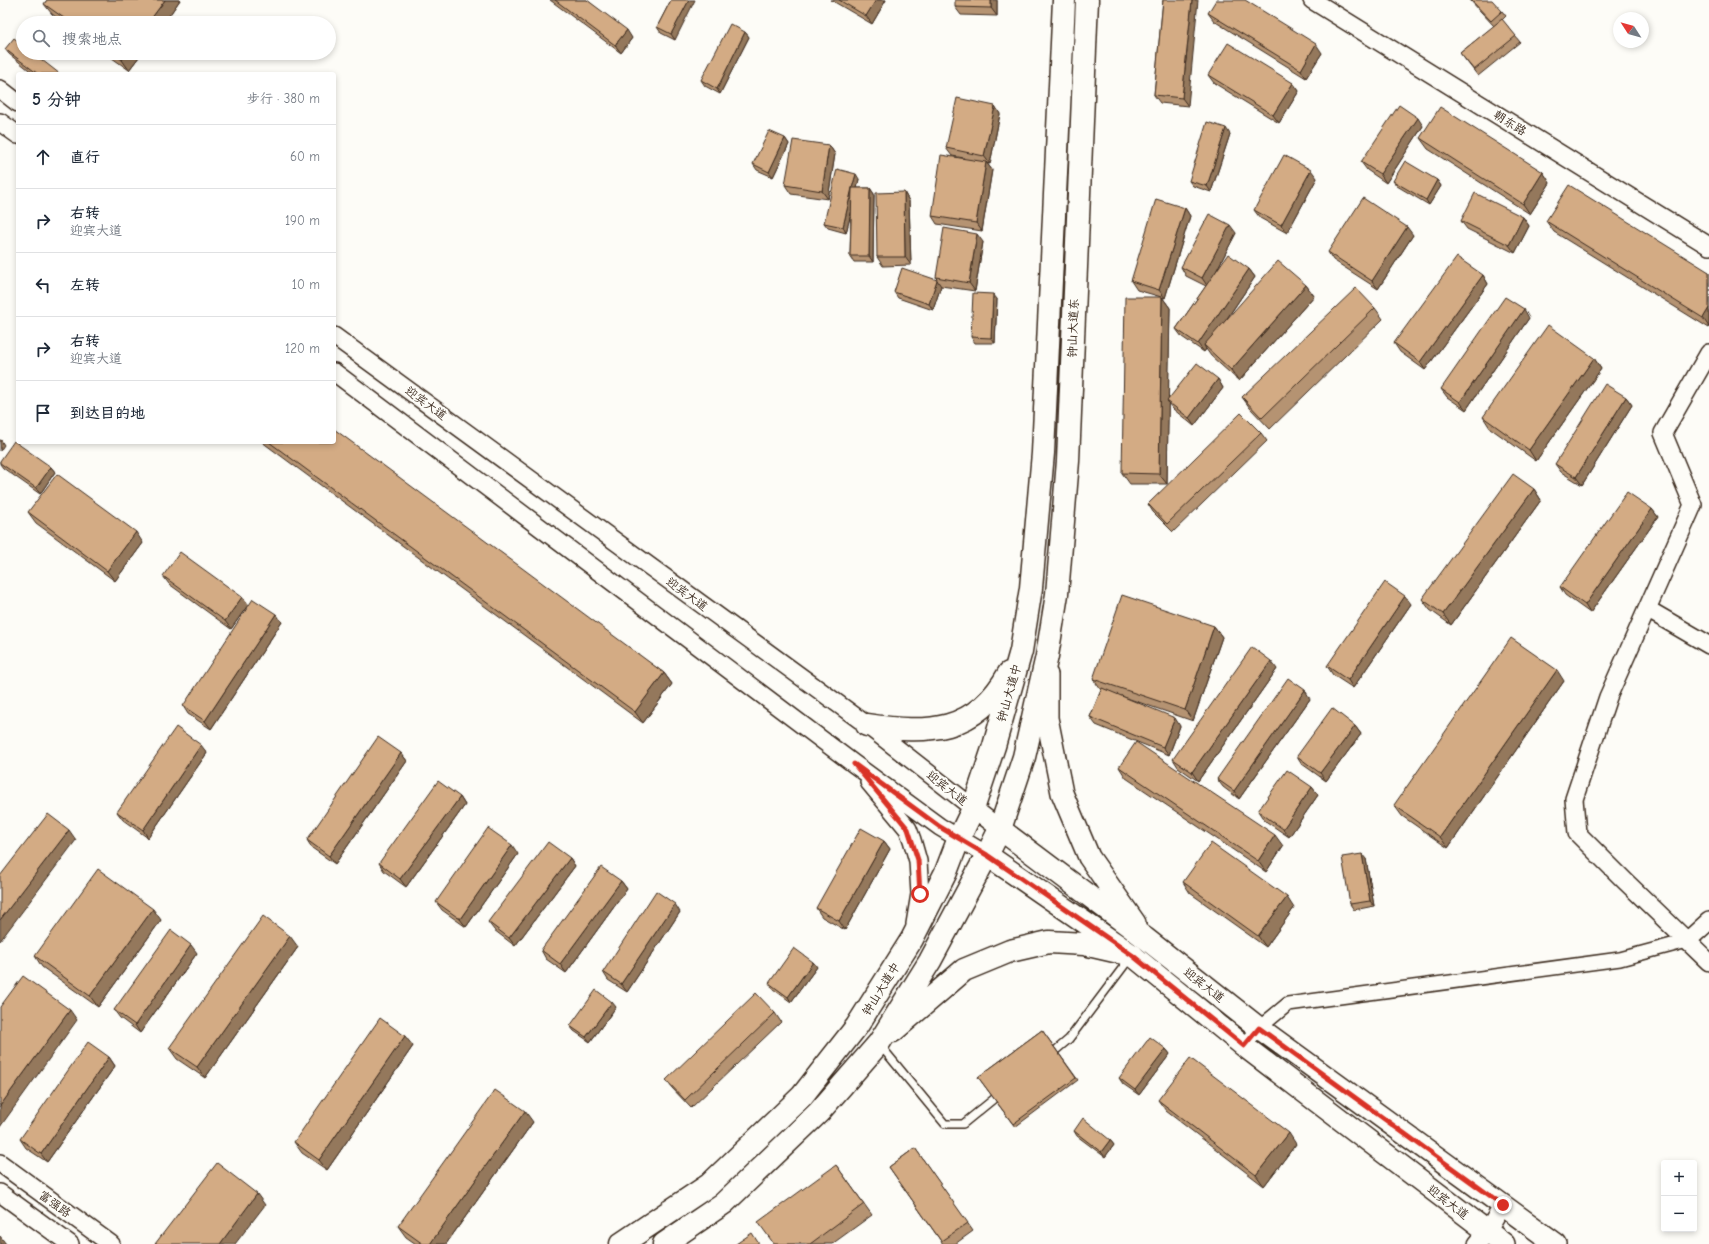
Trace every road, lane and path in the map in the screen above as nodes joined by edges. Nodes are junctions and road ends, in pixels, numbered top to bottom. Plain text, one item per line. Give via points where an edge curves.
1 (1064, 0) edge
2 (1087, 0) edge
3 (1312, 0) edge
4 (0, 89) edge
5 (16, 101) edge
6 (0, 122) edge
7 (16, 134) edge
8 (1709, 246) edge
9 (336, 337) edge
10 (1709, 353) edge
11 (336, 374) edge
12 (1647, 609) junction
13 (1709, 645) edge
14 (1021, 651) junction
15 (1047, 656) junction
16 (866, 725) junction
17 (854, 764) junction
18 (973, 809) junction
19 (1000, 829) junction
20 (959, 838) junction
21 (987, 855) junction
22 (1709, 921) edge
23 (1146, 938) junction
24 (912, 939) junction
25 (1687, 941) junction
26 (1132, 955) junction
27 (1709, 962) edge
28 (1259, 1028) junction
29 (879, 1043) junction
30 (1244, 1046) junction
31 (1044, 1059) edge
32 (1006, 1089) edge
33 (0, 1163) edge
34 (0, 1193) edge
35 (1503, 1205) junction
36 (1482, 1238) edge
37 (70, 1244) edge
38 (111, 1244) edge
39 (621, 1244) edge
40 (664, 1244) edge
41 (1504, 1244) edge
42 (1556, 1244) edge

1 - 14 highway, 钟山大道东 via 1043,454 1031,588
2 - 15 highway, 钟山大道东 via 1068,461 1057,594
3 - 8 street, 朝东路
4 - 5 street
6 - 7 street
9 - 16 street, 迎宾大道
10 - 12 street via 1663,433 1693,505
11 - 17 street, 迎宾大道
12 - 13 street
12 - 25 street via 1608,696 1574,799 1578,833
14 - 16 highway via 1001,688 982,708 956,724 936,729 902,730
14 - 18 highway, 钟山大道中
15 - 19 highway via 1024,757
15 - 23 main road via 1048,718 1062,793 1089,856
16 - 18 street, 迎宾大道
17 - 20 street, 迎宾大道
17 - 24 street via 908,829 912,840 918,860 920,894
18 - 19 street, 迎宾大道
18 - 20 highway, 钟山大道中
19 - 21 highway
19 - 23 main road, 迎宾大道
20 - 21 street, 迎宾大道
20 - 24 highway, 钟山大道中 via 946,872
21 - 26 main road, 迎宾大道
21 - 29 highway via 930,960
22 - 25 street
23 - 28 main road, 迎宾大道
24 - 39 highway, 钟山大道中 via 857,1026 802,1096 709,1185
25 - 27 street
25 - 28 street via 1620,958 1288,1004
26 - 29 highway via 1084,944 1049,942 1010,951 964,970
26 - 30 main road, 迎宾大道
26 - 31 lane via 1069,1039
28 - 30 street
28 - 35 main road, 迎宾大道
29 - 32 lane via 944,1124 963,1124
29 - 40 highway via 818,1112 724,1203
30 - 36 main road, 迎宾大道
33 - 38 street, 富强路
34 - 37 street, 富强路
35 - 36 street
35 - 42 main road, 迎宾大道
36 - 41 main road, 迎宾大道

